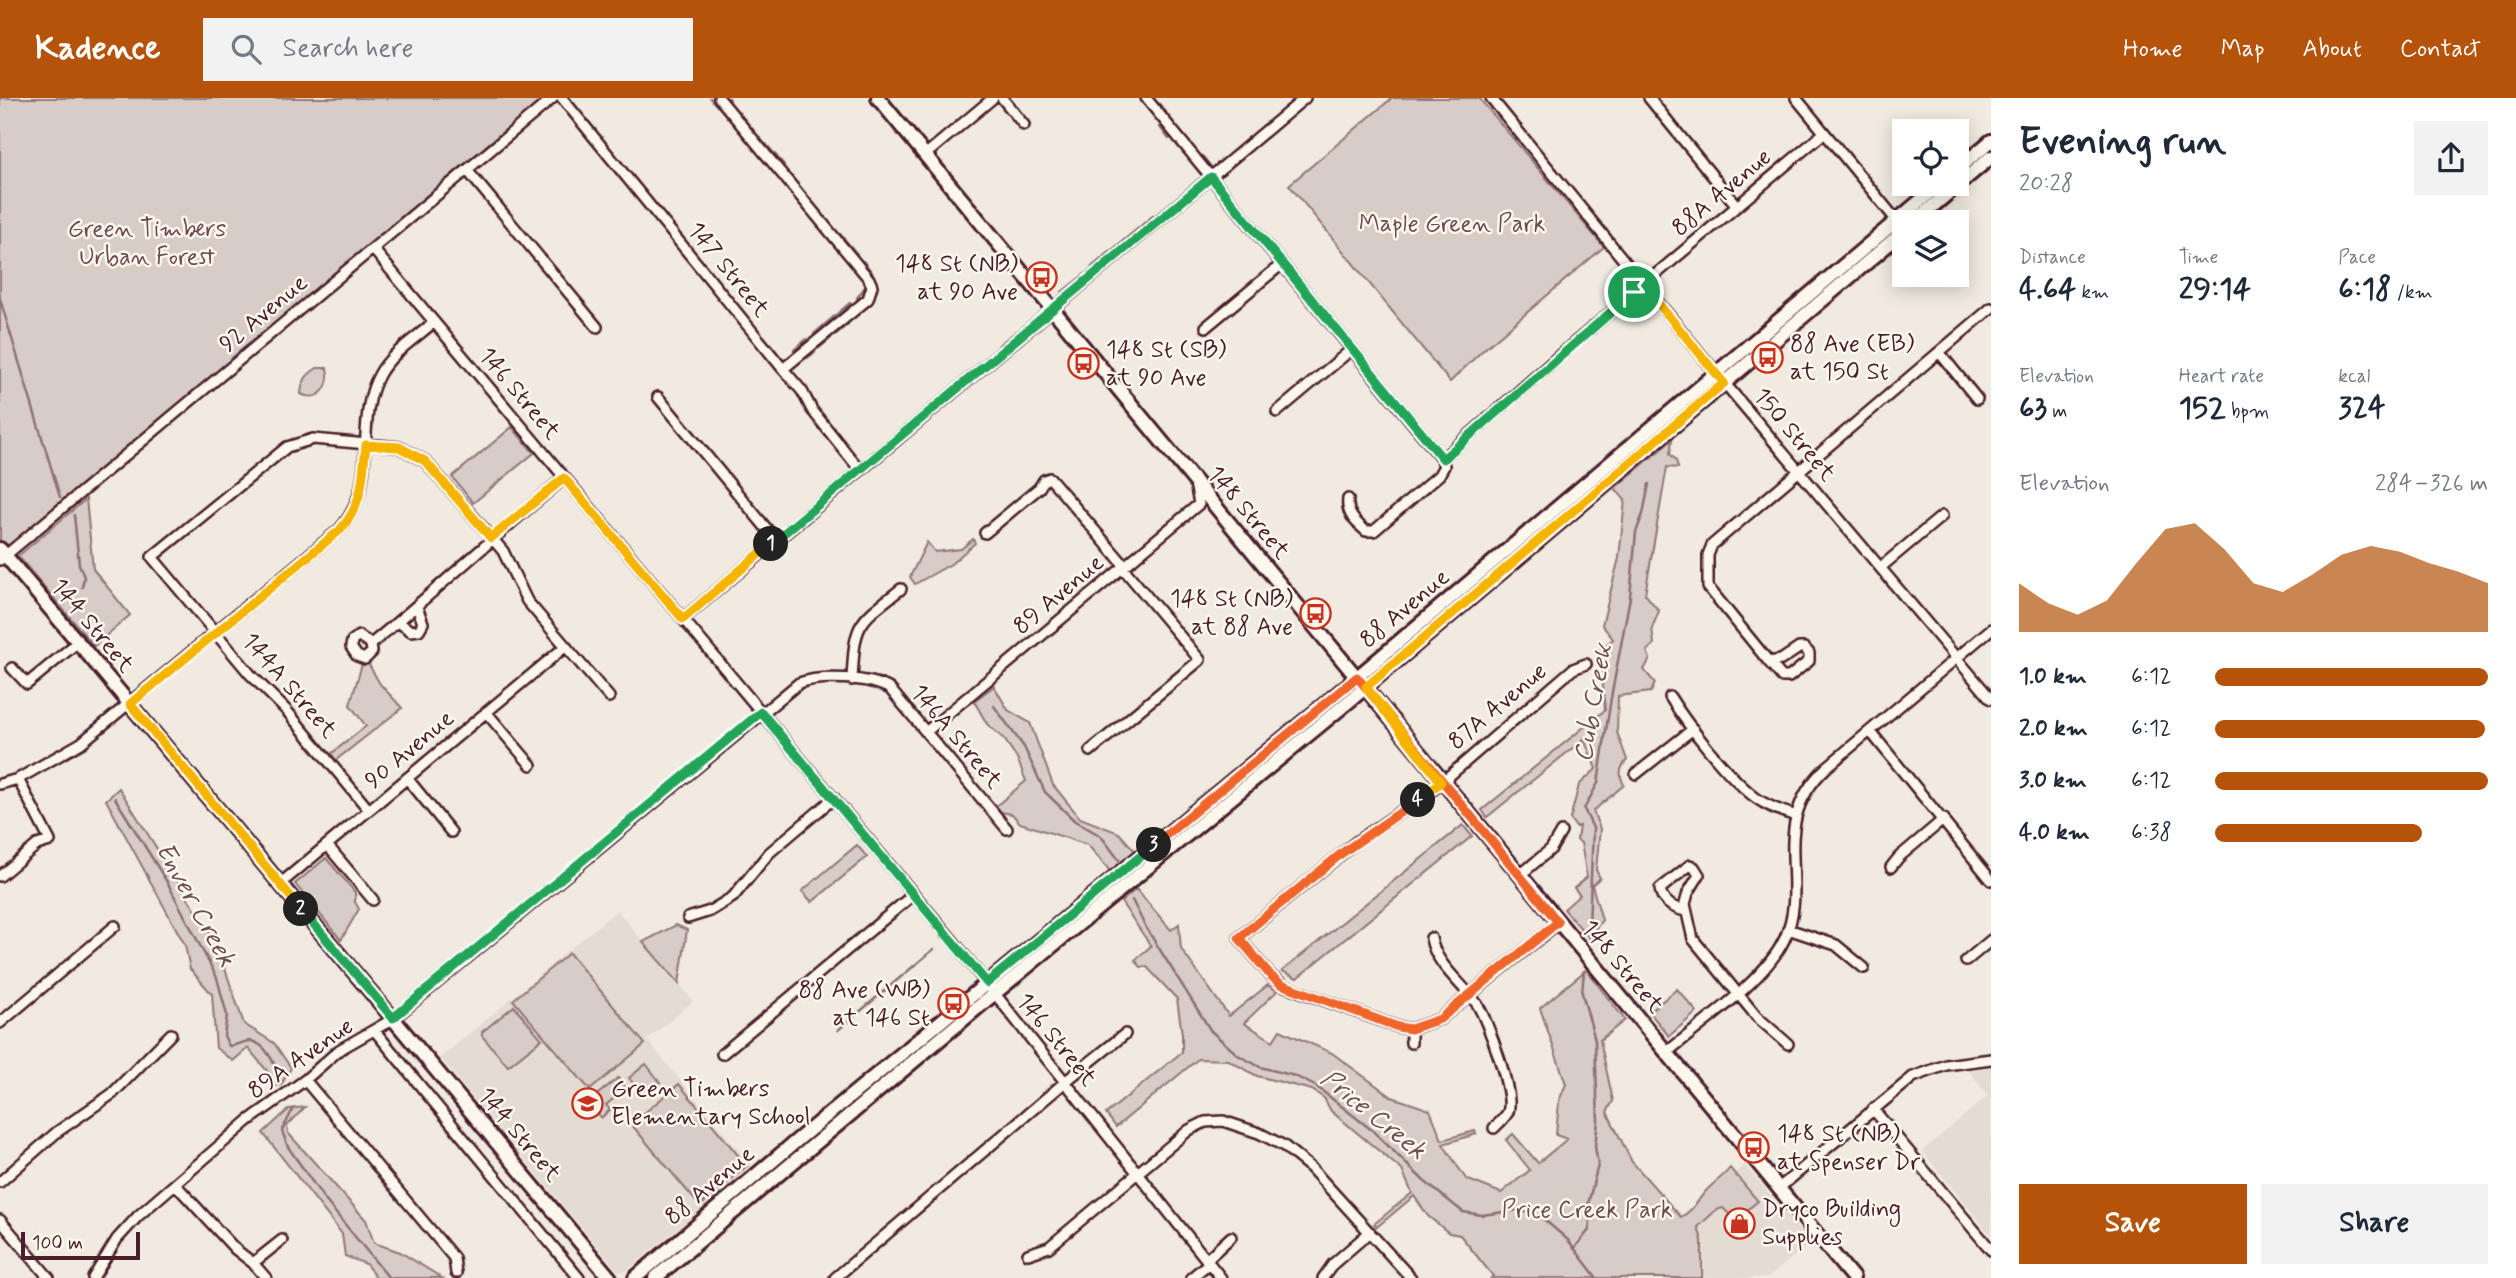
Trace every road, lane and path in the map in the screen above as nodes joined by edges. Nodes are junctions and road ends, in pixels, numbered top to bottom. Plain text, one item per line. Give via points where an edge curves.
1 (553, 98) edge
2 (562, 98) edge
3 (719, 98) edge
4 (878, 98) edge
5 (993, 98) edge
6 (1002, 98) edge
7 (1146, 98) edge
8 (1305, 98) edge
9 (1491, 98) edge
10 (1649, 98) edge
11 (1796, 98) edge
12 (1024, 125) dead end
13 (1824, 133) junction
14 (1991, 141) edge
15 (925, 155) junction
16 (1991, 157) edge
17 (1969, 159) edge
18 (467, 170) junction
19 (1211, 177) junction
20 (1929, 196) edge
21 (1737, 206) junction
22 (1915, 210) edge
23 (1928, 210) edge
24 (1892, 216) edge
25 (1892, 233) edge
26 (373, 248) junction
27 (1282, 264) junction
28 (1643, 285) junction
29 (1991, 308) edge
30 (1053, 310) junction
31 (434, 322) junction
32 (597, 327) dead end
33 (1206, 327) dead end
34 (1352, 349) junction
35 (1939, 352) junction
36 (783, 369) junction
37 (1720, 378) junction
38 (658, 397) dead end
39 (1977, 399) dead end
40 (1277, 412) dead end
41 (366, 445) junction
42 (1443, 459) junction
43 (860, 470) junction
44 (1799, 470) junction
45 (564, 478) junction
46 (1194, 482) junction
47 (1348, 499) dead end
48 (1941, 516) dead end
49 (985, 533) dead end
50 (491, 538) junction
51 (776, 540) junction
52 (2, 555) edge
53 (1124, 567) junction
54 (1881, 568) junction
55 (901, 589) dead end
56 (417, 607) junction
57 (683, 619) junction
58 (398, 622) junction
59 (1991, 629) edge
60 (216, 633) junction
61 (78, 642) junction
62 (371, 644) dead end
63 (566, 646) junction
64 (1957, 658) junction
65 (1769, 662) dead end
66 (1586, 664) dead end
67 (12, 668) dead end
68 (852, 680) junction
69 (1361, 682) junction
70 (609, 697) dead end
71 (1670, 697) dead end
72 (1991, 699) edge
73 (130, 704) junction
74 (486, 712) junction
75 (761, 712) junction
76 (1693, 729) junction
77 (927, 731) junction
78 (1870, 731) junction
79 (1090, 751) dead end
80 (531, 765) dead end
81 (1636, 774) dead end
82 (407, 778) junction
83 (18, 779) junction
84 (1441, 782) junction
85 (0, 784) edge
86 (834, 799) junction
87 (369, 810) junction
88 (1796, 817) junction
89 (1944, 819) junction
90 (1007, 829) dead end
91 (451, 832) dead end
92 (1560, 832) dead end
93 (327, 845) junction
94 (1891, 867) dead end
95 (0, 876) edge
96 (1519, 876) junction
97 (1991, 880) edge
98 (280, 884) junction
99 (914, 894) junction
100 (373, 900) dead end
101 (1685, 911) junction
102 (688, 918) dead end
103 (1558, 922) junction
104 (115, 926) dead end
105 (1788, 929) junction
106 (1431, 938) dead end
107 (1991, 940) edge
108 (1966, 961) dead end
109 (1864, 968) dead end
110 (991, 988) junction
111 (1737, 993) junction
112 (1470, 995) junction
113 (393, 1019) junction
114 (0, 1023) edge
115 (1411, 1029) junction
116 (375, 1031) junction
117 (171, 1034) dead end
118 (1125, 1034) dead end
119 (1411, 1042) dead end
120 (1788, 1044) dead end
121 (1666, 1053) junction
122 (722, 1054) dead end
123 (1991, 1059) edge
124 (305, 1080) junction
125 (1065, 1083) junction
126 (1873, 1109) junction
127 (1494, 1128) dead end
128 (1138, 1173) junction
129 (0, 1182) edge
130 (175, 1184) junction
131 (1779, 1188) junction
132 (0, 1220) edge
133 (1370, 1232) junction
134 (1231, 1237) dead end
135 (282, 1240) dead end
136 (1991, 1250) edge
137 (1028, 1254) dead end
138 (1208, 1261) junction
139 (253, 1263) junction
140 (456, 1273) dead end
141 (49, 1278) edge
142 (93, 1278) edge
143 (266, 1278) edge
144 (579, 1278) edge
145 (603, 1278) edge
146 (610, 1278) edge
147 (635, 1278) edge
148 (655, 1278) edge
149 (835, 1278) edge
150 (1191, 1278) edge
151 (1221, 1278) edge
152 (1323, 1278) edge
153 (1410, 1278) edge
154 (1853, 1278) edge

1 - 18 street, 92 Avenue
2 - 36 street, 147 Street
3 - 36 street via 873,288 867,299
4 - 15 main road, 148 Street
5 - 15 street
6 - 12 street
7 - 19 street
8 - 19 street
9 - 28 street, 150 Street
10 - 21 street
11 - 13 street
13 - 21 street, 88A Avenue
13 - 24 street
14 - 17 main road
15 - 30 main road, 148 Street
16 - 23 main road
18 - 26 street, 92 Avenue
18 - 32 street
19 - 27 street
19 - 30 street
20 - 22 main road, 88 Avenue
21 - 28 street, 88A Avenue
25 - 37 main road, 88 Avenue
26 - 31 street, 146 Street
26 - 52 street, 92 Avenue
27 - 33 street
27 - 34 street
28 - 37 street, 150 Street
28 - 42 street, 88A Avenue
29 - 35 street
30 - 43 street
30 - 46 main road, 148 Street
31 - 41 street via 379,375 371,396
31 - 45 street, 146 Street
34 - 40 street
34 - 42 street
35 - 39 street
35 - 44 street
36 - 43 street, 147 Street
37 - 44 street, 150 Street
37 - 69 main road, 88 Avenue
38 - 51 street
41 - 50 street via 399,447 425,461
41 - 60 street via 359,499 347,522
41 - 60 street, 144A Street via 313,439 287,447 152,557
42 - 47 street, 88A Avenue via 1439,475 1374,531 1366,531 1355,520 1347,508
43 - 51 street
44 - 54 street, 150 Street
44 - 65 street via 1716,540 1708,555 1709,590
45 - 50 street
45 - 57 street, 146 Street
46 - 53 street, 89 Avenue via 1199,504
46 - 69 main road, 148 Street
48 - 54 street
49 - 53 street via 1050,478
50 - 56 street
50 - 63 street via 509,562 527,601
51 - 57 street
52 - 61 main road, 144 Street
53 - 77 street, 89 Avenue
53 - 79 street via 1200,660
54 - 64 street, 150 Street
55 - 68 street via 863,618 854,645
56 - 58 street
56 - 58 street via 423,623 419,630 411,631
57 - 75 street, 146 Street
58 - 62 street
59 - 64 street
60 - 73 street
60 - 87 street, 144A Street
61 - 67 street via 27,684
61 - 73 main road, 144 Street
63 - 70 street
63 - 74 street, 90 Avenue
64 - 72 street, 150 Street
64 - 78 street
66 - 84 street, 87A Avenue via 1573,669
68 - 75 street, 89A Avenue via 806,680
68 - 77 street, 146A Street via 878,682 890,689
69 - 84 main road, 148 Street
69 - 110 main road, 88 Avenue
71 - 76 street
73 - 83 street via 81,743
73 - 98 main road, 144 Street
74 - 80 street
74 - 82 street, 90 Avenue
75 - 86 street, 146 Street
75 - 113 street, 89A Avenue
76 - 81 street
76 - 88 street via 1745,790
77 - 90 street, 146A Street
78 - 88 street via 1821,772
78 - 89 street
82 - 87 street, 90 Avenue
82 - 91 street
83 - 85 street
83 - 95 street via 50,841 37,845
84 - 96 main road, 148 Street
84 - 115 street, 87A Avenue via 1342,853 1239,938 1281,984
86 - 99 street, 146 Street
86 - 102 street via 768,853 733,897
87 - 93 street, 90 Avenue
88 - 105 street
89 - 94 street
89 - 97 street
92 - 96 street via 1551,849
93 - 98 street, 90 Avenue
93 - 100 street
96 - 103 main road, 148 Street
98 - 113 main road, 144 Street
99 - 110 street, 146 Street
99 - 122 street
101 - 101 street via 1688,892 1699,875 1690,865 1660,892 1673,907
101 - 111 street via 1693,939
103 - 112 street
103 - 121 main road, 148 Street
104 - 114 street
105 - 109 street via 1836,945
105 - 111 street via 1771,962
106 - 112 street via 1437,955
107 - 108 street
110 - 125 street, 146 Street
110 - 147 main road, 88 Avenue
110 - 148 main road, 88 Avenue
111 - 120 street via 1767,1028
111 - 121 street
112 - 115 street via 1436,1021
112 - 127 street via 1481,1010 1509,1098 1508,1112
113 - 116 street, 89A Avenue
113 - 145 main road, 144 Street via 460,1109
113 - 146 main road, 144 Street
115 - 119 street
116 - 124 street, 89A Avenue via 340,1050
116 - 144 street
117 - 129 street via 112,1094 57,1132
118 - 125 street
121 - 131 main road, 148 Street
123 - 126 street via 1925,1071
124 - 130 street, 89A Avenue via 248,1121
124 - 140 street via 454,1258
125 - 128 street, 146 Street
125 - 149 street
126 - 131 street
126 - 136 street
128 - 133 street via 1189,1130 1205,1122 1228,1122 1284,1146 1311,1168
128 - 137 street via 1049,1247
128 - 138 street, 146 Street
130 - 139 street
130 - 142 street, 89A Avenue via 123,1231
131 - 154 main road, 148 Street
132 - 141 street
133 - 152 street
133 - 153 street
134 - 138 street
135 - 139 street
138 - 150 street
138 - 151 street, 146 Street
139 - 143 street

